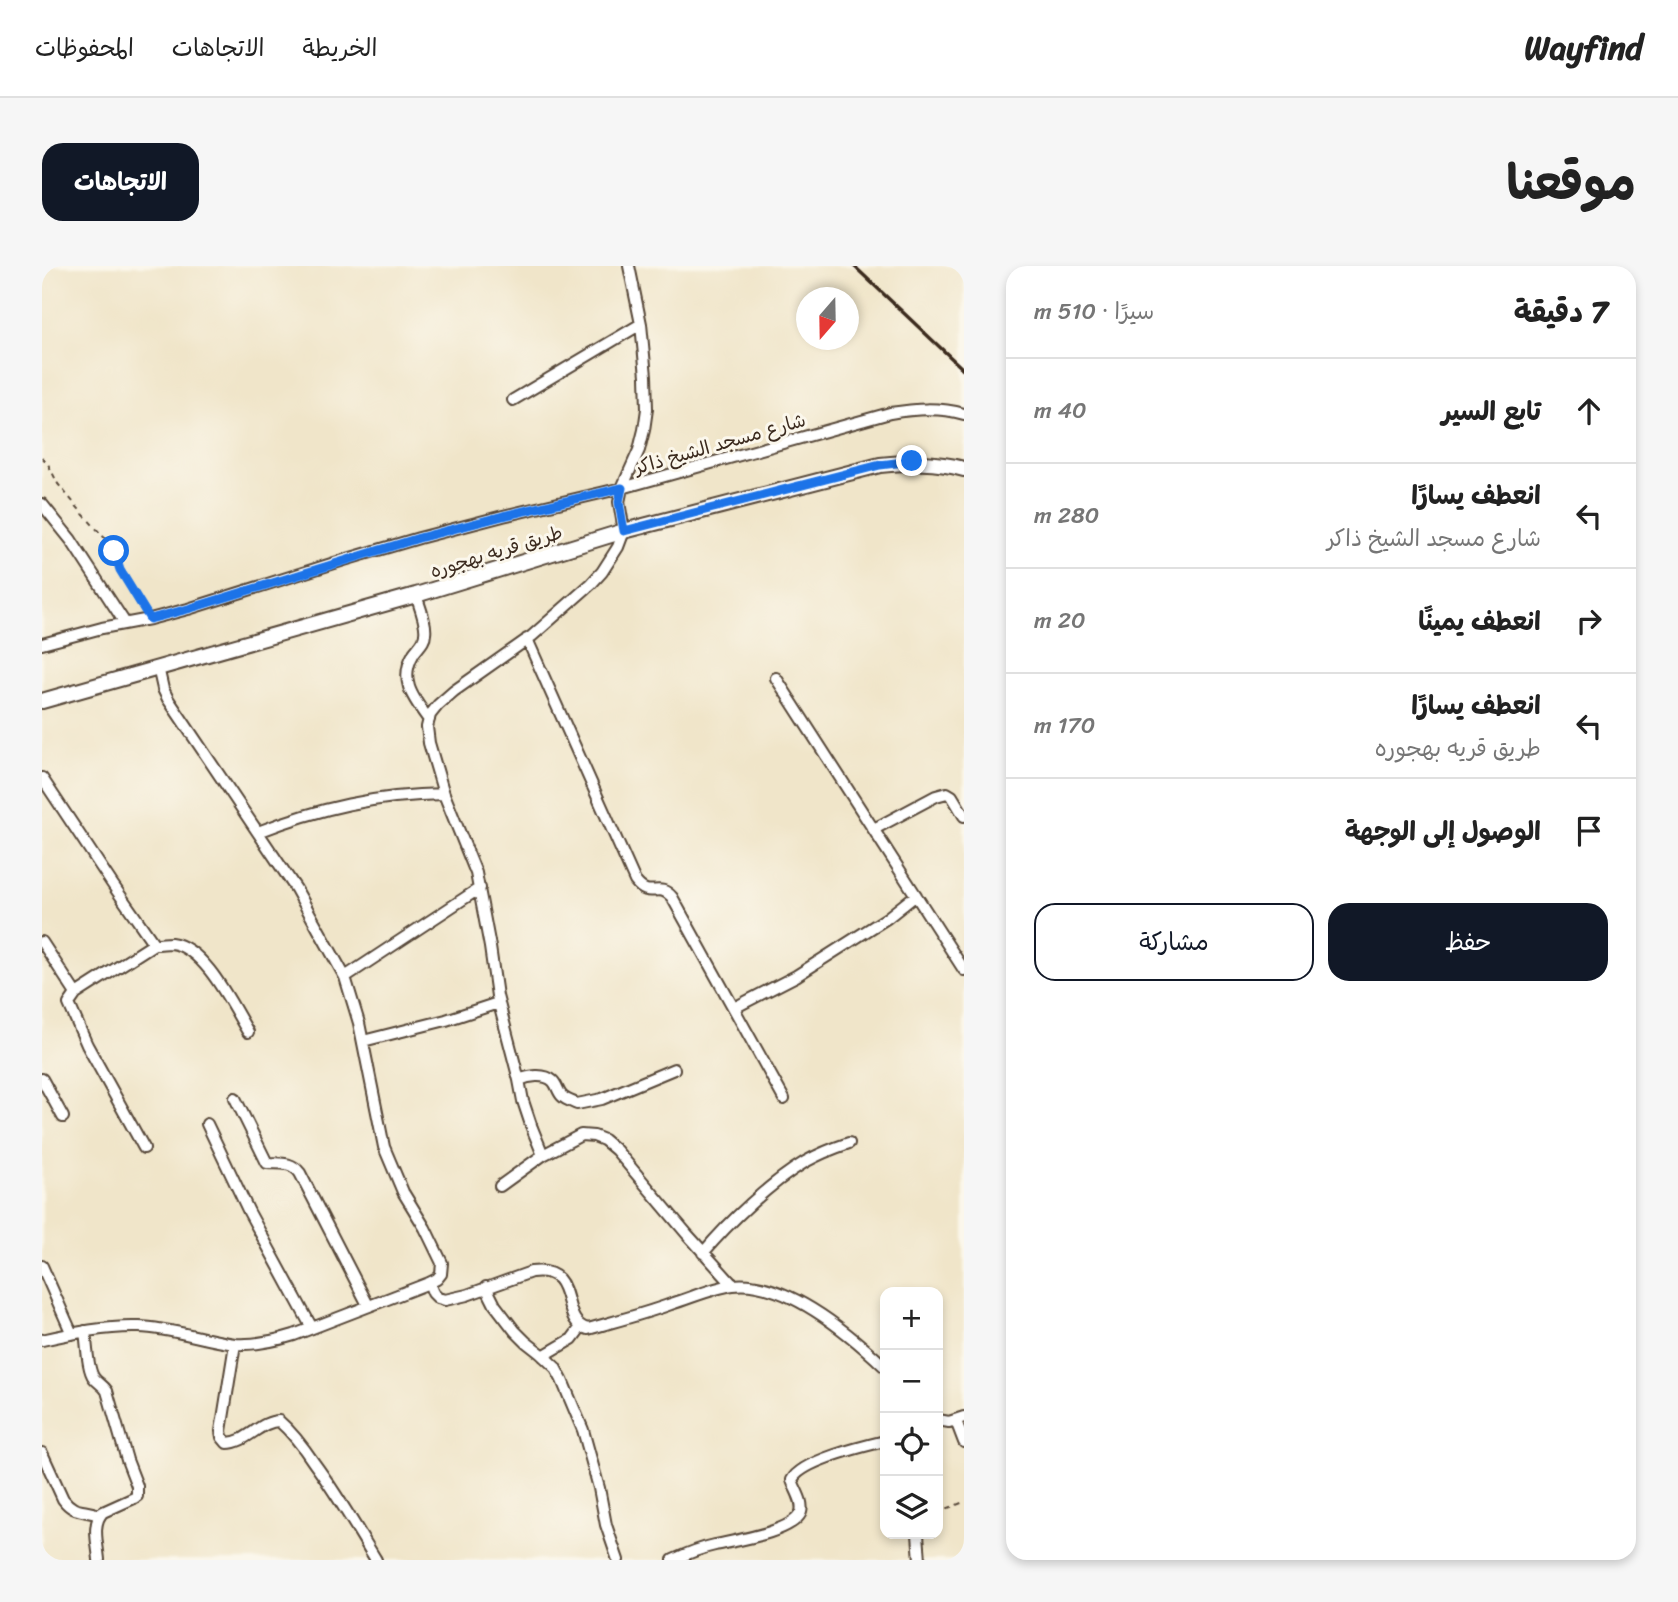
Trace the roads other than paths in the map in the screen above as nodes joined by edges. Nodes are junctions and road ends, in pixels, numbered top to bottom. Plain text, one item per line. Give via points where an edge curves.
1 (629, 266) edge
2 (641, 324) junction
3 (513, 400) dead end
4 (964, 414) edge
5 (964, 469) edge
6 (622, 488) junction
7 (42, 504) edge
8 (624, 528) junction
9 (416, 596) junction
10 (125, 623) junction
11 (527, 639) junction
12 (42, 644) edge
13 (158, 667) junction
14 (776, 678) dead end
15 (42, 701) edge
16 (429, 720) junction
17 (42, 779) edge
18 (444, 794) junction
19 (964, 816) edge
20 (874, 829) junction
21 (258, 832) junction
22 (480, 888) junction
23 (916, 895) junction
24 (42, 942) edge
25 (154, 944) junction
26 (964, 970) edge
27 (345, 977) junction
28 (76, 994) junction
29 (498, 1003) junction
30 (734, 1007) junction
31 (248, 1032) dead end
32 (363, 1041) junction
33 (674, 1069) dead end
34 (42, 1079) edge
35 (519, 1080) junction
36 (235, 1098) dead end
37 (784, 1099) dead end
38 (63, 1117) dead end
39 (207, 1124) dead end
40 (849, 1143) dead end
41 (144, 1148) dead end
42 (543, 1154) junction
43 (500, 1186) dead end
44 (703, 1253) junction
45 (42, 1266) edge
46 (429, 1283) junction
47 (733, 1285) junction
48 (486, 1287) junction
49 (368, 1306) junction
50 (581, 1327) junction
51 (313, 1328) junction
52 (85, 1331) junction
53 (72, 1334) junction
54 (42, 1340) edge
55 (235, 1343) junction
56 (543, 1356) junction
57 (880, 1363) edge
58 (960, 1419) edge
59 (880, 1442) edge
60 (964, 1442) edge
61 (42, 1453) edge
62 (99, 1515) junction
63 (918, 1539) edge
64 (99, 1560) edge
65 (376, 1560) edge
66 (618, 1560) edge
67 (673, 1560) edge
68 (920, 1560) edge

1 - 2 street
2 - 3 street
2 - 6 street via 647,409 639,450
4 - 6 street, شارع مسجد الشيخ ذاكر via 936,408 890,413
5 - 8 street, طريق قريه بهجوره via 912,461 880,465
6 - 8 street via 619,502
6 - 10 street, شارع مسجد الشيخ ذاكر via 419,538 188,609
7 - 10 street
8 - 9 street, طريق قريه بهجوره
8 - 11 street via 602,572
9 - 13 street, طريق قريه بهجوره
9 - 16 street via 426,634 407,677
10 - 12 street, شارع مسجد الشيخ ذاكر
11 - 16 street via 454,691
11 - 30 street via 635,881 647,891 663,890 673,897
13 - 15 street, طريق قريه بهجوره
13 - 21 street via 167,699
14 - 20 street
16 - 18 street via 429,743
17 - 25 street
18 - 21 street via 330,807
18 - 22 street
19 - 20 street via 952,796 943,793
20 - 23 street
21 - 27 street
22 - 27 street
22 - 29 street
23 - 26 street
23 - 30 street via 796,976
24 - 28 street
25 - 28 street
25 - 31 street via 172,943 203,961
27 - 32 street
28 - 41 street via 69,1006
29 - 32 street
29 - 35 street
30 - 37 street
32 - 46 street via 384,1147 442,1263 441,1273
33 - 35 street via 602,1099 578,1104 563,1096 550,1079
34 - 38 street
35 - 42 street
36 - 49 street via 267,1163 287,1163 300,1173
39 - 51 street
40 - 44 street via 790,1172
42 - 43 street
42 - 44 street via 581,1135 604,1140
44 - 47 street
45 - 53 street
46 - 48 street via 433,1293 445,1300
46 - 49 street
47 - 50 street via 588,1329
47 - 57 street via 766,1288 813,1309
48 - 50 street via 539,1270 548,1272 562,1282
48 - 56 street via 514,1331
49 - 51 street
50 - 56 street via 572,1339
51 - 55 street via 275,1341
52 - 53 street
52 - 55 street via 138,1327
52 - 62 street via 90,1370 107,1391 137,1486 137,1496
53 - 54 street
55 - 65 street via 222,1437 231,1444 272,1421 287,1427 333,1489
56 - 66 street via 555,1367 583,1430
58 - 60 street
59 - 67 street via 794,1475 802,1510 790,1523 761,1536
61 - 62 street via 68,1506
62 - 64 street
63 - 68 street

